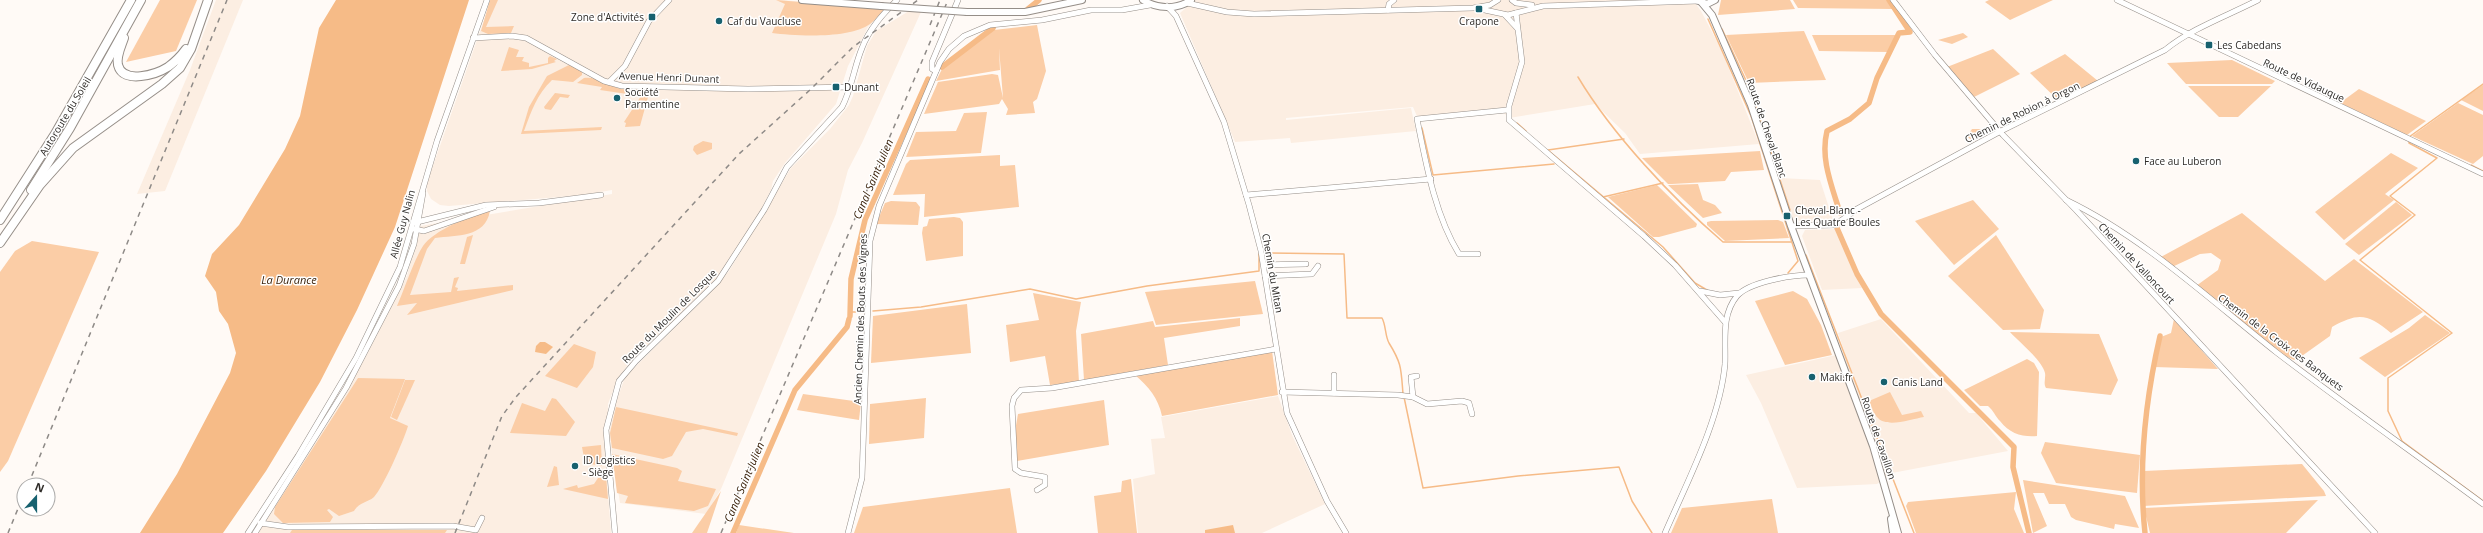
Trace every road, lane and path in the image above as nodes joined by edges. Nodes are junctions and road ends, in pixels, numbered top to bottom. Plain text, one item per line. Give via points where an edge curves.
1 (126, 0) edge
2 (131, 0) edge
3 (141, 0) edge
4 (204, 0) edge
5 (208, 0) edge
6 (487, 0) edge
7 (669, 0) edge
8 (802, 0) edge
9 (821, 0) edge
10 (897, 0) edge
11 (958, 0) edge
12 (1082, 0) edge
13 (1142, 0) edge
14 (1196, 0) edge
15 (1396, 0) edge
16 (1684, 0) edge
17 (1893, 0) edge
18 (2117, 0) edge
19 (2258, 0) edge
20 (1496, 1) edge
21 (1515, 1) edge
22 (830, 2) junction
23 (1189, 2) edge
24 (1699, 2) edge
25 (1713, 2) edge
26 (1150, 4) junction
27 (1167, 6) junction
28 (1181, 6) junction
29 (1543, 6) junction
30 (1134, 8) junction
31 (1473, 8) junction
32 (1388, 10) junction
33 (1396, 10) junction
34 (1497, 12) junction
35 (1517, 12) junction
36 (1254, 14) junction
37 (1505, 15) junction
38 (1712, 15) junction
39 (1176, 16) junction
40 (128, 24) junction
41 (1517, 29) junction
42 (2188, 34) junction
43 (112, 35) junction
44 (474, 38) junction
45 (936, 71) junction
46 (609, 82) junction
47 (851, 87) junction
48 (1507, 110) junction
49 (1999, 132) junction
50 (2483, 174) edge
51 (1431, 179) junction
52 (424, 180) junction
53 (601, 195) dead end
54 (1246, 195) junction
55 (2066, 200) junction
56 (496, 206) junction
57 (420, 214) junction
58 (426, 219) junction
59 (0, 220) edge
60 (419, 221) junction
61 (1791, 226) junction
62 (414, 227) junction
63 (424, 231) junction
64 (0, 238) edge
65 (415, 241) junction
66 (0, 243) edge
67 (1478, 254) dead end
68 (1306, 264) dead end
69 (1264, 265) junction
70 (1318, 266) dead end
71 (1809, 275) junction
72 (1266, 276) junction
73 (1700, 291) junction
74 (1740, 293) junction
75 (1725, 322) junction
76 (1276, 349) junction
77 (1334, 375) dead end
78 (1417, 376) dead end
79 (1282, 392) junction
80 (1334, 393) junction
81 (1413, 397) junction
82 (1472, 414) dead end
83 (1037, 490) dead end
84 (2483, 504) edge
85 (482, 518) dead end
86 (258, 523) junction
87 (248, 533) edge
88 (255, 533) edge
89 (615, 533) edge
90 (848, 533) edge
91 (1346, 533) edge
92 (1665, 533) edge
93 (1894, 533) edge
94 (2375, 533) edge

1 - 43 highway
2 - 43 highway, Autoroute du Soleil
3 - 40 highway, Autoroute du Soleil
4 - 40 highway via 185,50 174,63 148,76 126,75 120,70 118,62
5 - 66 highway via 191,50 180,68 162,84 73,148 40,185
6 - 44 street
7 - 46 street via 649,21 625,66
8 - 22 main road
9 - 22 main road
10 - 47 street, Route du Moulin de Losque via 876,22 866,41
11 - 45 street via 932,62 932,68
12 - 22 main road, bridge via 1023,14
13 - 26 main road
13 - 30 street
14 - 36 street via 1228,10
15 - 32 street via 1389,4
15 - 33 street
16 - 24 street
16 - 29 street
17 - 49 street, Chemin de Valloncourt via 1924,42
18 - 42 street, Route de Vidauque
19 - 42 street, Chemin de Robion à Orgon
20 - 31 street
20 - 34 street via 1494,7
21 - 29 street
21 - 35 street
23 - 28 main road
23 - 36 street via 1227,12
24 - 25 main road
24 - 38 main road, Route de Cheval-Blanc
25 - 38 main road, Route de Cheval-Blanc
26 - 27 main road
26 - 30 street, Ancien Chemin des Bouts des Vignes
27 - 28 main road
27 - 39 street, Chemin du Mitan
28 - 39 street
29 - 35 street
30 - 45 street, Ancien Chemin des Bouts des Vignes via 1091,10 1042,20 990,25 956,42 945,54
31 - 33 street
31 - 34 street
32 - 33 street
32 - 36 street
34 - 37 street
35 - 37 street
35 - 41 street
37 - 41 street
38 - 61 main road, Route de Cheval-Blanc via 1751,105
39 - 54 street, Chemin du Mitan via 1224,122
40 - 64 highway, Autoroute du Soleil via 70,128
41 - 48 street via 1522,45 1521,67 1519,81
42 - 49 street, Chemin de Robion à Orgon via 2165,50 2053,108
42 - 50 street, Route de Vidauque
43 - 59 highway, Autoroute du Soleil via 56,134
44 - 46 street, Avenue Henri Dunant via 526,38
44 - 52 street
45 - 90 street, Ancien Chemin des Bouts des Vignes via 880,206 870,241 862,478 857,506
46 - 47 street, Avenue Henri Dunant via 622,86 748,89
47 - 89 street, Route du Moulin de Losque via 842,107 787,167 746,242 718,281 619,381 606,430
48 - 51 street via 1417,119
48 - 73 street via 1509,120 1644,236
49 - 55 street, Chemin de Valloncourt
49 - 61 street, Chemin de Robion à Orgon via 1857,209 1834,225
51 - 54 street
51 - 67 street via 1456,250 1459,254
52 - 57 street, Allée Guy Nalin
52 - 62 street, Allée Guy Nalin
53 - 56 street
54 - 69 street, Chemin du Mitan
55 - 84 street, Chemin de la Croix des Banquets via 2095,214 2146,249 2278,353
55 - 94 street, Chemin de Valloncourt
56 - 58 street via 486,205
56 - 63 street
57 - 58 street
57 - 60 street, Allée Guy Nalin
58 - 60 street
60 - 62 street, Allée Guy Nalin
61 - 71 main road, Route de Cheval-Blanc
62 - 63 street
62 - 65 street, Allée Guy Nalin
62 - 86 street, Allée Guy Nalin via 400,268 356,358
63 - 65 street
65 - 86 street, Allée Guy Nalin via 403,276 349,383
68 - 69 street
69 - 72 street, Chemin du Mitan
70 - 72 street via 1312,274
71 - 74 street via 1788,277
71 - 93 main road, Route de Cavaillon via 1873,446
72 - 76 street, Chemin du Mitan
73 - 74 street via 1720,295
73 - 75 street
74 - 75 street via 1727,312
75 - 92 street via 1723,376 1704,443
76 - 79 street, Chemin du Mitan
76 - 83 street via 1052,388 1029,388 1019,391 1014,397 1012,427 1015,469 1021,473 1045,477 1045,485
77 - 80 street
78 - 81 street via 1411,377 1410,380
79 - 80 street
79 - 91 street, Chemin du Mitan via 1299,444
80 - 81 street via 1388,393
81 - 82 street via 1427,404 1462,401 1469,403
85 - 86 street via 476,530 453,526 288,527
86 - 87 street, Allée Guy Nalin
86 - 88 street, Allée Guy Nalin

